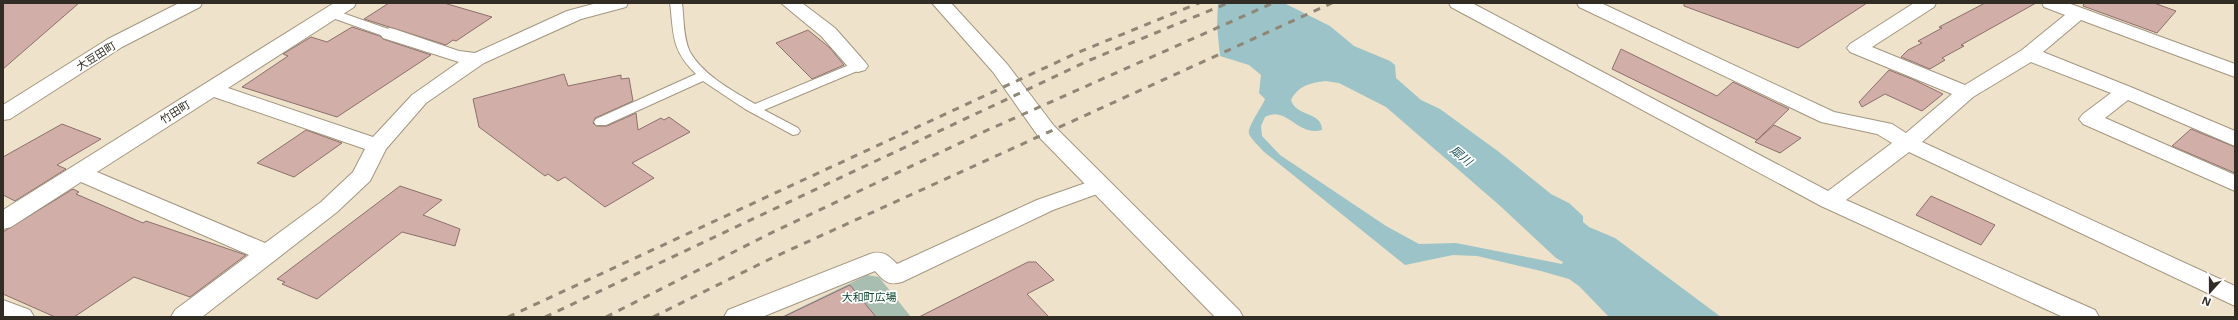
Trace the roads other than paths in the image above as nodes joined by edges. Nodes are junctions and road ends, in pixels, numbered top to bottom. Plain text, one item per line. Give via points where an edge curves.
1 (193, 3) edge
2 (619, 3) edge
3 (676, 3) edge
4 (790, 3) edge
5 (941, 3) edge
6 (1458, 3) edge
7 (1586, 3) edge
8 (1927, 3) edge
9 (2051, 3) edge
10 (339, 8) edge
11 (2078, 13) junction
12 (390, 34) joint
13 (2029, 54) junction
14 (476, 58) junction
15 (858, 66) joint
16 (2235, 70) edge
17 (705, 75) junction
18 (212, 89) junction
19 (2126, 92) junction
20 (1966, 93) junction
21 (754, 109) junction
22 (3, 114) edge
23 (601, 122) dead end
24 (793, 131) dead end
25 (2235, 139) edge
26 (1907, 143) junction
27 (377, 146) junction
28 (80, 173) junction
29 (2235, 184) edge
30 (1100, 185) junction
31 (1829, 201) junction
32 (3, 222) edge
33 (266, 254) junction
34 (2235, 296) edge
35 (3, 309) edge
36 (21, 317) edge
37 (186, 317) edge
38 (737, 317) edge
39 (1230, 317) edge
40 (2086, 317) edge

1 - 22 street, 大豆田町 via 115,44
2 - 14 street via 574,15
3 - 17 lane via 683,50 696,68
4 - 15 street via 828,32
5 - 30 street via 1000,68 1046,131
6 - 31 street
7 - 26 street via 1828,117 1884,129
8 - 20 street via 1857,48
9 - 11 street
10 - 12 lane
10 - 18 street, 竹田町
11 - 13 street
11 - 16 street
12 - 14 street via 456,56
13 - 19 street
13 - 20 street
14 - 27 street via 420,99
15 - 21 lane
17 - 21 lane
17 - 23 lane
18 - 27 street
18 - 28 street, 竹田町
19 - 25 street
19 - 29 street via 2090,119
20 - 26 street
21 - 24 lane
26 - 31 street
26 - 34 street
27 - 33 street via 362,176 329,207
28 - 32 street, 竹田町
28 - 33 street
30 - 38 street via 1045,205 893,276 879,260
30 - 39 street
31 - 40 street
33 - 37 street
35 - 36 street

